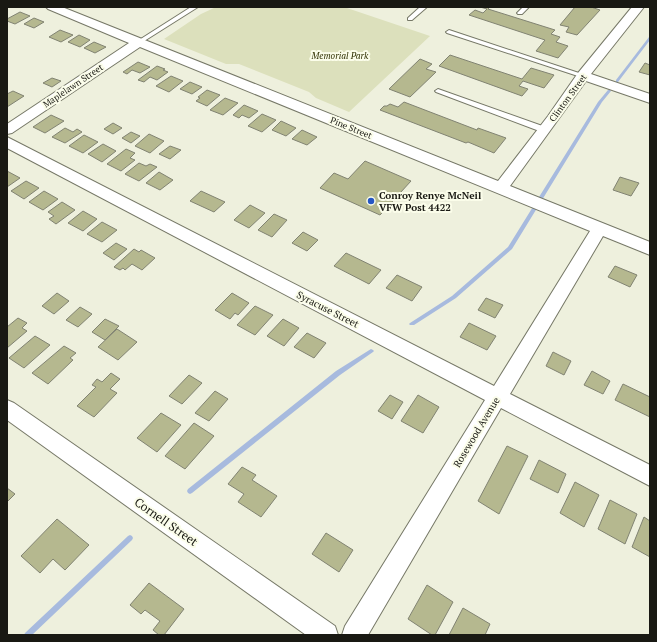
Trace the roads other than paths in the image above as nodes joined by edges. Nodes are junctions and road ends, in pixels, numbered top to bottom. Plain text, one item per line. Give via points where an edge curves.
1 (52, 7) edge
2 (195, 7) edge
3 (424, 7) edge
4 (526, 7) edge
5 (638, 7) edge
6 (520, 12) dead end
7 (410, 19) dead end
8 (449, 32) dead end
9 (139, 42) junction
10 (583, 76) junction
11 (438, 91) dead end
12 (650, 99) edge
13 (7, 130) edge
14 (545, 130) junction
15 (7, 142) edge
16 (500, 189) junction
17 (599, 228) junction
18 (650, 249) edge
19 (497, 396) junction
20 (7, 409) edge
21 (650, 476) edge
22 (326, 635) edge
23 (354, 635) edge

1 - 9 street, Pine Street
2 - 9 lane
3 - 7 lane
4 - 6 lane
5 - 10 street, Clinton Street
8 - 10 lane
9 - 13 street, Maplelawn Street
9 - 16 street, Pine Street
10 - 12 street
10 - 14 street, Clinton Street
11 - 14 lane
14 - 16 street, Clinton Street
15 - 19 street, Syracuse Street
16 - 17 street, Pine Street
17 - 18 street, Pine Street
17 - 19 street, Rosewood Avenue
19 - 21 street, Syracuse Street
19 - 23 street, Rosewood Avenue
20 - 22 street, Cornell Street

